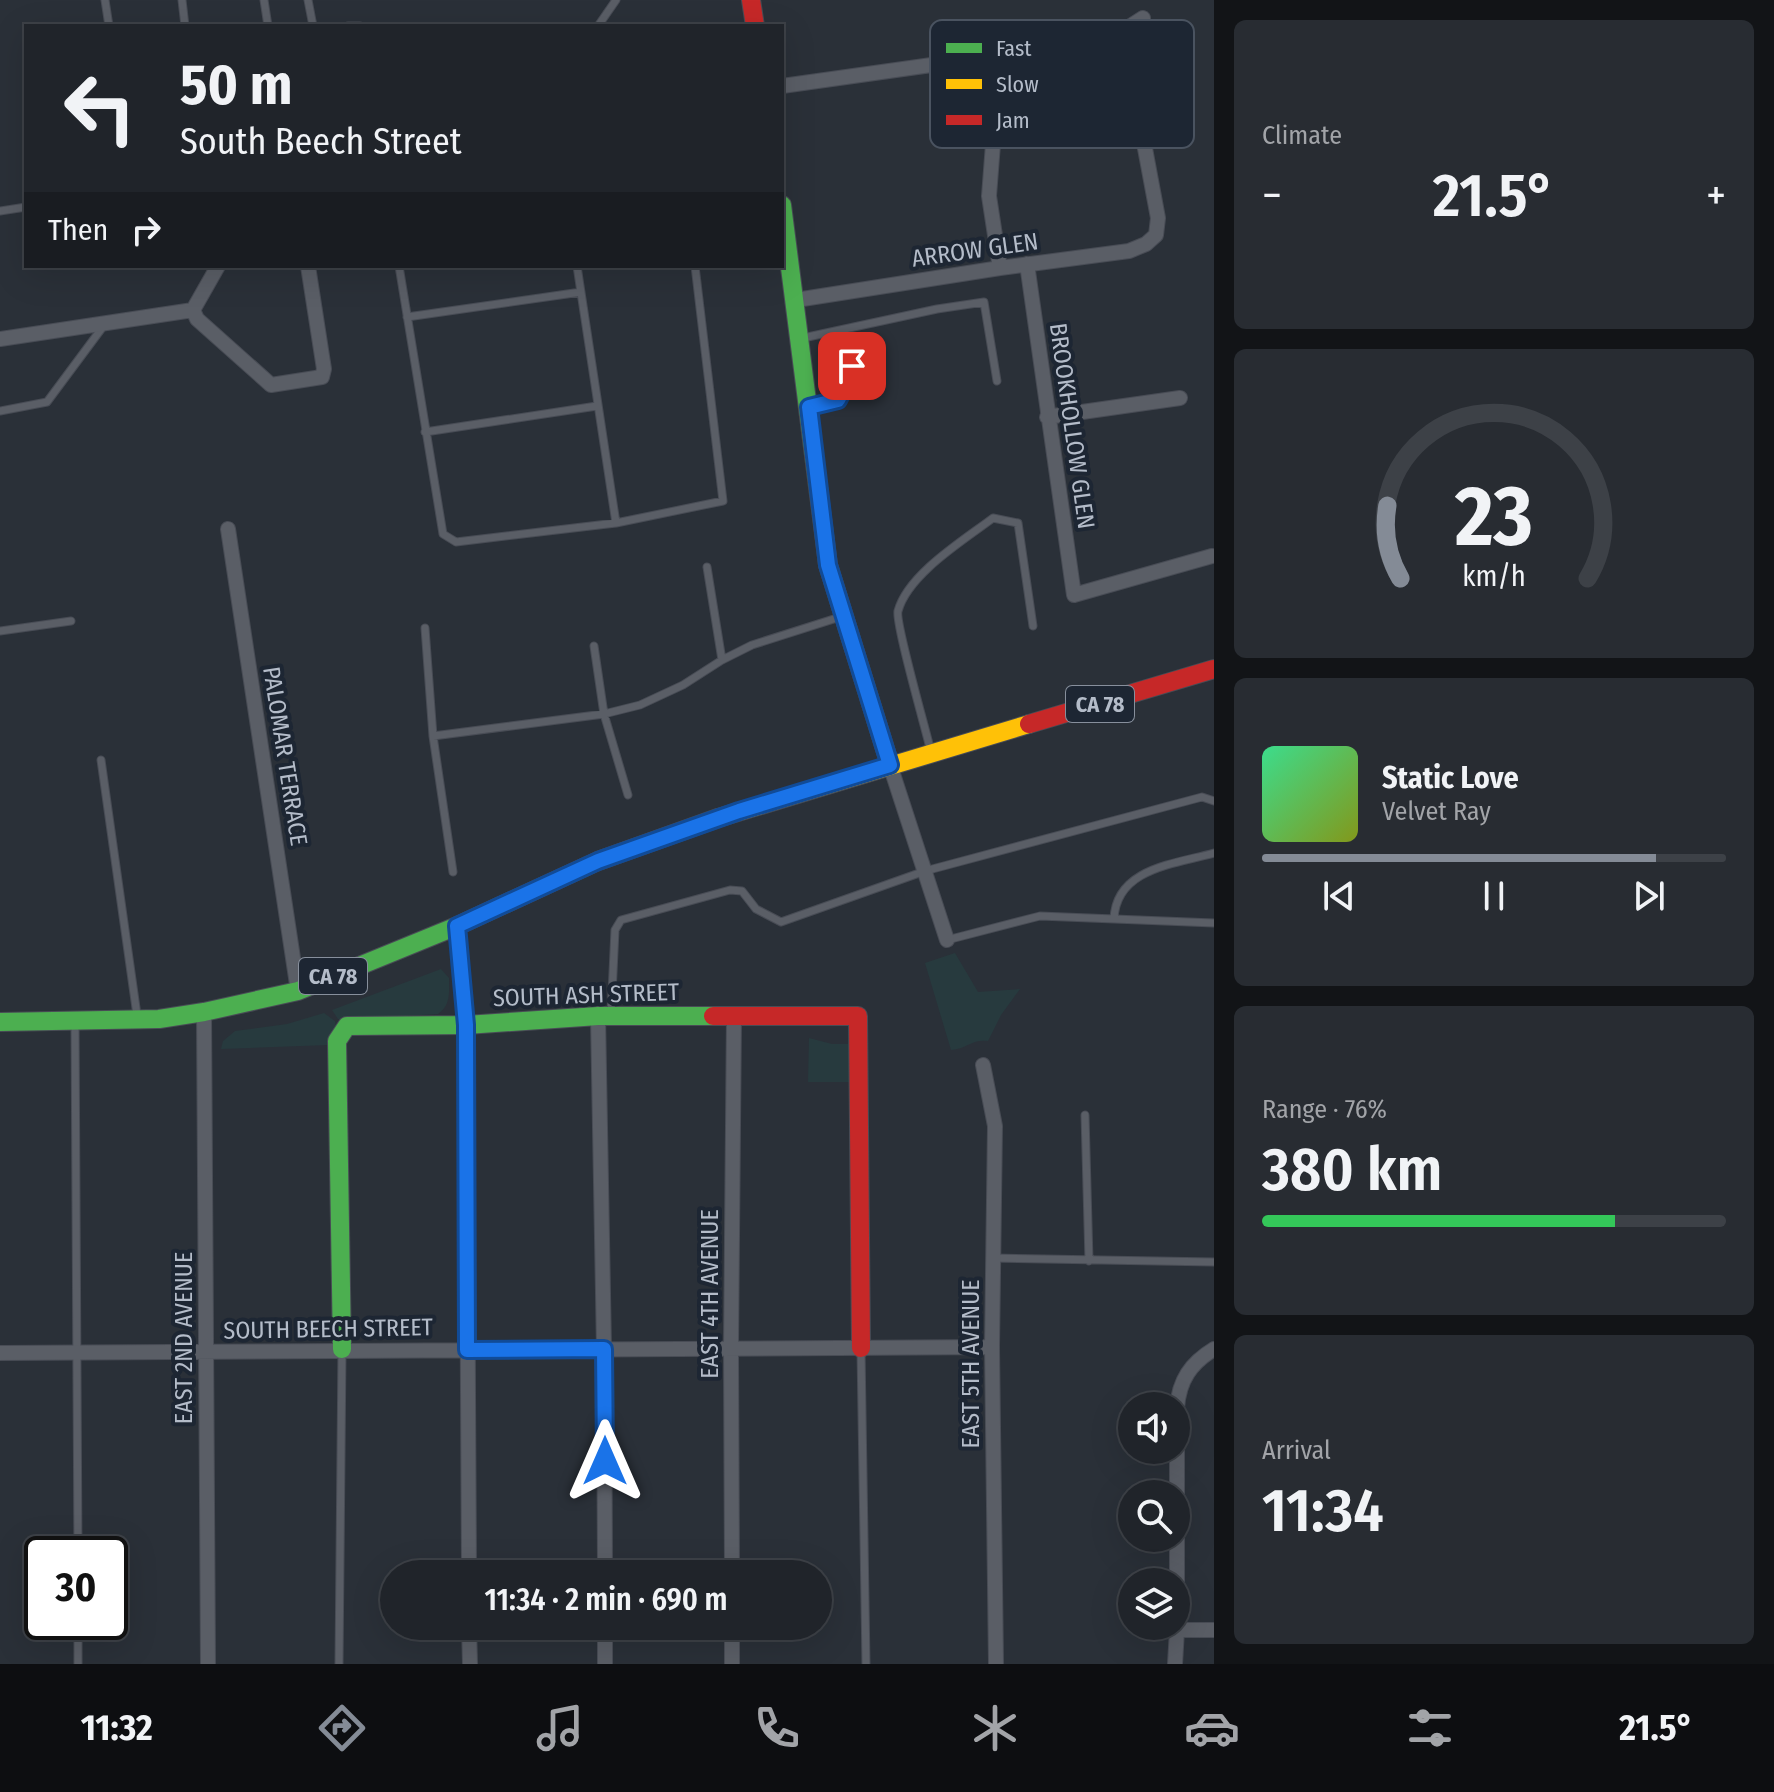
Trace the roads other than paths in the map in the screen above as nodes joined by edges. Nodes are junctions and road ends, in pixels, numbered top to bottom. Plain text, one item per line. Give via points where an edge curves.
1 (105, 0) edge
2 (182, 0) edge
3 (264, 0) edge
4 (308, 0) edge
5 (616, 0) edge
6 (751, 0) edge
7 (1143, 18) dead end
8 (1140, 20) edge
9 (109, 24) edge
10 (185, 24) edge
11 (268, 24) edge
12 (313, 24) edge
13 (599, 24) edge
14 (755, 24) edge
15 (930, 65) edge
16 (784, 86) edge
17 (993, 148) edge
18 (1145, 148) edge
19 (24, 207) edge
20 (0, 211) edge
21 (784, 219) edge
22 (1027, 264) junction
23 (217, 268) edge
24 (308, 268) edge
25 (399, 268) edge
26 (577, 268) edge
27 (695, 268) edge
28 (1000, 268) junction
29 (581, 292) junction
30 (796, 300) junction
31 (193, 310) junction
32 (407, 317) junction
33 (106, 322) junction
34 (845, 330) junction
35 (801, 338) junction
36 (0, 339) edge
37 (997, 381) dead end
38 (1180, 398) dead end
39 (597, 406) junction
40 (809, 407) junction
41 (0, 411) edge
42 (1047, 417) junction
43 (425, 432) junction
44 (616, 523) junction
45 (228, 529) dead end
46 (1212, 556) dead end
47 (707, 567) dead end
48 (842, 616) junction
49 (71, 621) dead end
50 (1033, 626) dead end
51 (425, 628) dead end
52 (0, 631) edge
53 (594, 646) dead end
54 (722, 660) junction
55 (1214, 669) edge
56 (604, 714) junction
57 (433, 736) junction
58 (932, 754) junction
59 (101, 760) dead end
60 (890, 765) junction
61 (628, 795) dead end
62 (1214, 801) edge
63 (1214, 853) edge
64 (925, 871) junction
65 (453, 872) dead end
66 (1114, 919) junction
67 (1214, 923) edge
68 (457, 926) junction
69 (947, 940) joint
70 (298, 991) junction
71 (204, 1012) junction
72 (734, 1015) junction
73 (605, 1016) junction
74 (75, 1021) junction
75 (138, 1021) junction
76 (0, 1022) edge
77 (466, 1025) junction
78 (983, 1065) dead end
79 (1085, 1115) dead end
80 (992, 1258) junction
81 (1089, 1261) junction
82 (1214, 1262) edge
83 (992, 1347) junction
84 (731, 1348) junction
85 (861, 1348) junction
86 (342, 1349) junction
87 (604, 1349) junction
88 (1214, 1349) edge
89 (467, 1350) junction
90 (206, 1352) junction
91 (0, 1353) edge
92 (77, 1353) junction
93 (78, 1536) edge
94 (469, 1560) edge
95 (605, 1560) edge
96 (732, 1560) edge
97 (1177, 1568) edge
98 (1190, 1630) edge
99 (1214, 1630) edge
100 (78, 1640) edge
101 (469, 1640) edge
102 (605, 1640) edge
103 (732, 1640) edge
104 (1176, 1640) edge
105 (78, 1664) edge
106 (208, 1664) edge
107 (339, 1664) edge
108 (470, 1664) edge
109 (605, 1664) edge
110 (732, 1664) edge
111 (866, 1664) edge
112 (996, 1664) edge
113 (1175, 1664) edge

1 - 9 lane
2 - 10 lane
3 - 11 lane
4 - 12 lane
5 - 13 lane
6 - 14 street
7 - 8 street
15 - 16 street
17 - 28 street via 989,196
18 - 22 street, ARROW GLEN via 1158,218 1156,235 1129,251
19 - 20 lane
21 - 30 street
22 - 28 street, ARROW GLEN
22 - 42 street, BROOKHOLLOW GLEN
23 - 31 street
24 - 31 street via 322,377 271,385
25 - 32 lane
26 - 29 lane
27 - 44 lane via 723,501
28 - 30 street, ARROW GLEN
29 - 32 lane
29 - 39 lane
30 - 35 street
31 - 33 street
32 - 43 lane
33 - 36 street
33 - 41 lane via 47,402
34 - 35 lane
34 - 37 lane via 984,302
34 - 40 lane via 852,366 841,395
35 - 40 street
38 - 42 street
39 - 43 lane
39 - 44 lane
40 - 48 street via 828,565
42 - 46 street, BROOKHOLLOW GLEN via 1074,595
43 - 44 lane via 443,534 456,542
45 - 70 street, PALOMAR TERRACE
47 - 54 lane
48 - 54 lane
48 - 60 street
49 - 52 lane
50 - 58 lane via 1018,523 993,518 906,590 897,614
51 - 57 lane
53 - 56 lane
54 - 56 lane via 640,705
55 - 58 street, CA 78
56 - 57 lane
56 - 61 lane
57 - 65 lane
58 - 60 street, CA 78
59 - 75 lane
60 - 64 street
60 - 68 street, CA 78 via 598,861
62 - 64 lane via 1202,797
63 - 66 lane via 1141,874 1124,886
64 - 69 street
64 - 73 lane via 781,922 756,909 742,891 730,890 621,920 615,930 612,995
66 - 67 lane
66 - 69 lane via 1040,916
68 - 70 street, CA 78
68 - 77 street
70 - 71 street, CA 78
71 - 75 street, CA 78
71 - 90 street, EAST 2ND AVENUE
72 - 73 street, SOUTH ASH STREET
72 - 84 street, EAST 4TH AVENUE
72 - 85 street, SOUTH ASH STREET via 858,1016
73 - 77 street, SOUTH ASH STREET
73 - 87 street
74 - 75 street, CA 78
74 - 76 street, CA 78
74 - 92 lane
77 - 86 street, SOUTH ASH STREET via 352,1024 337,1041
77 - 89 street
78 - 80 street, EAST 5TH AVENUE via 995,1126
79 - 81 lane
80 - 81 lane
80 - 83 street, EAST 5TH AVENUE
81 - 82 lane
83 - 85 street, SOUTH BEECH STREET
83 - 112 street, EAST 5TH AVENUE
84 - 85 street, SOUTH BEECH STREET
84 - 87 street, SOUTH BEECH STREET
84 - 96 street, EAST 4TH AVENUE
85 - 111 lane
86 - 89 street, SOUTH BEECH STREET
86 - 90 street, SOUTH BEECH STREET
86 - 107 lane
87 - 89 street, SOUTH BEECH STREET
87 - 95 street
88 - 97 street via 1189,1367 1178,1393
89 - 94 street
90 - 92 street, SOUTH BEECH STREET
90 - 106 street, EAST 2ND AVENUE
91 - 92 street, SOUTH BEECH STREET
92 - 93 lane
98 - 99 street
100 - 105 lane
101 - 108 street
102 - 109 street
103 - 110 street
104 - 113 street

